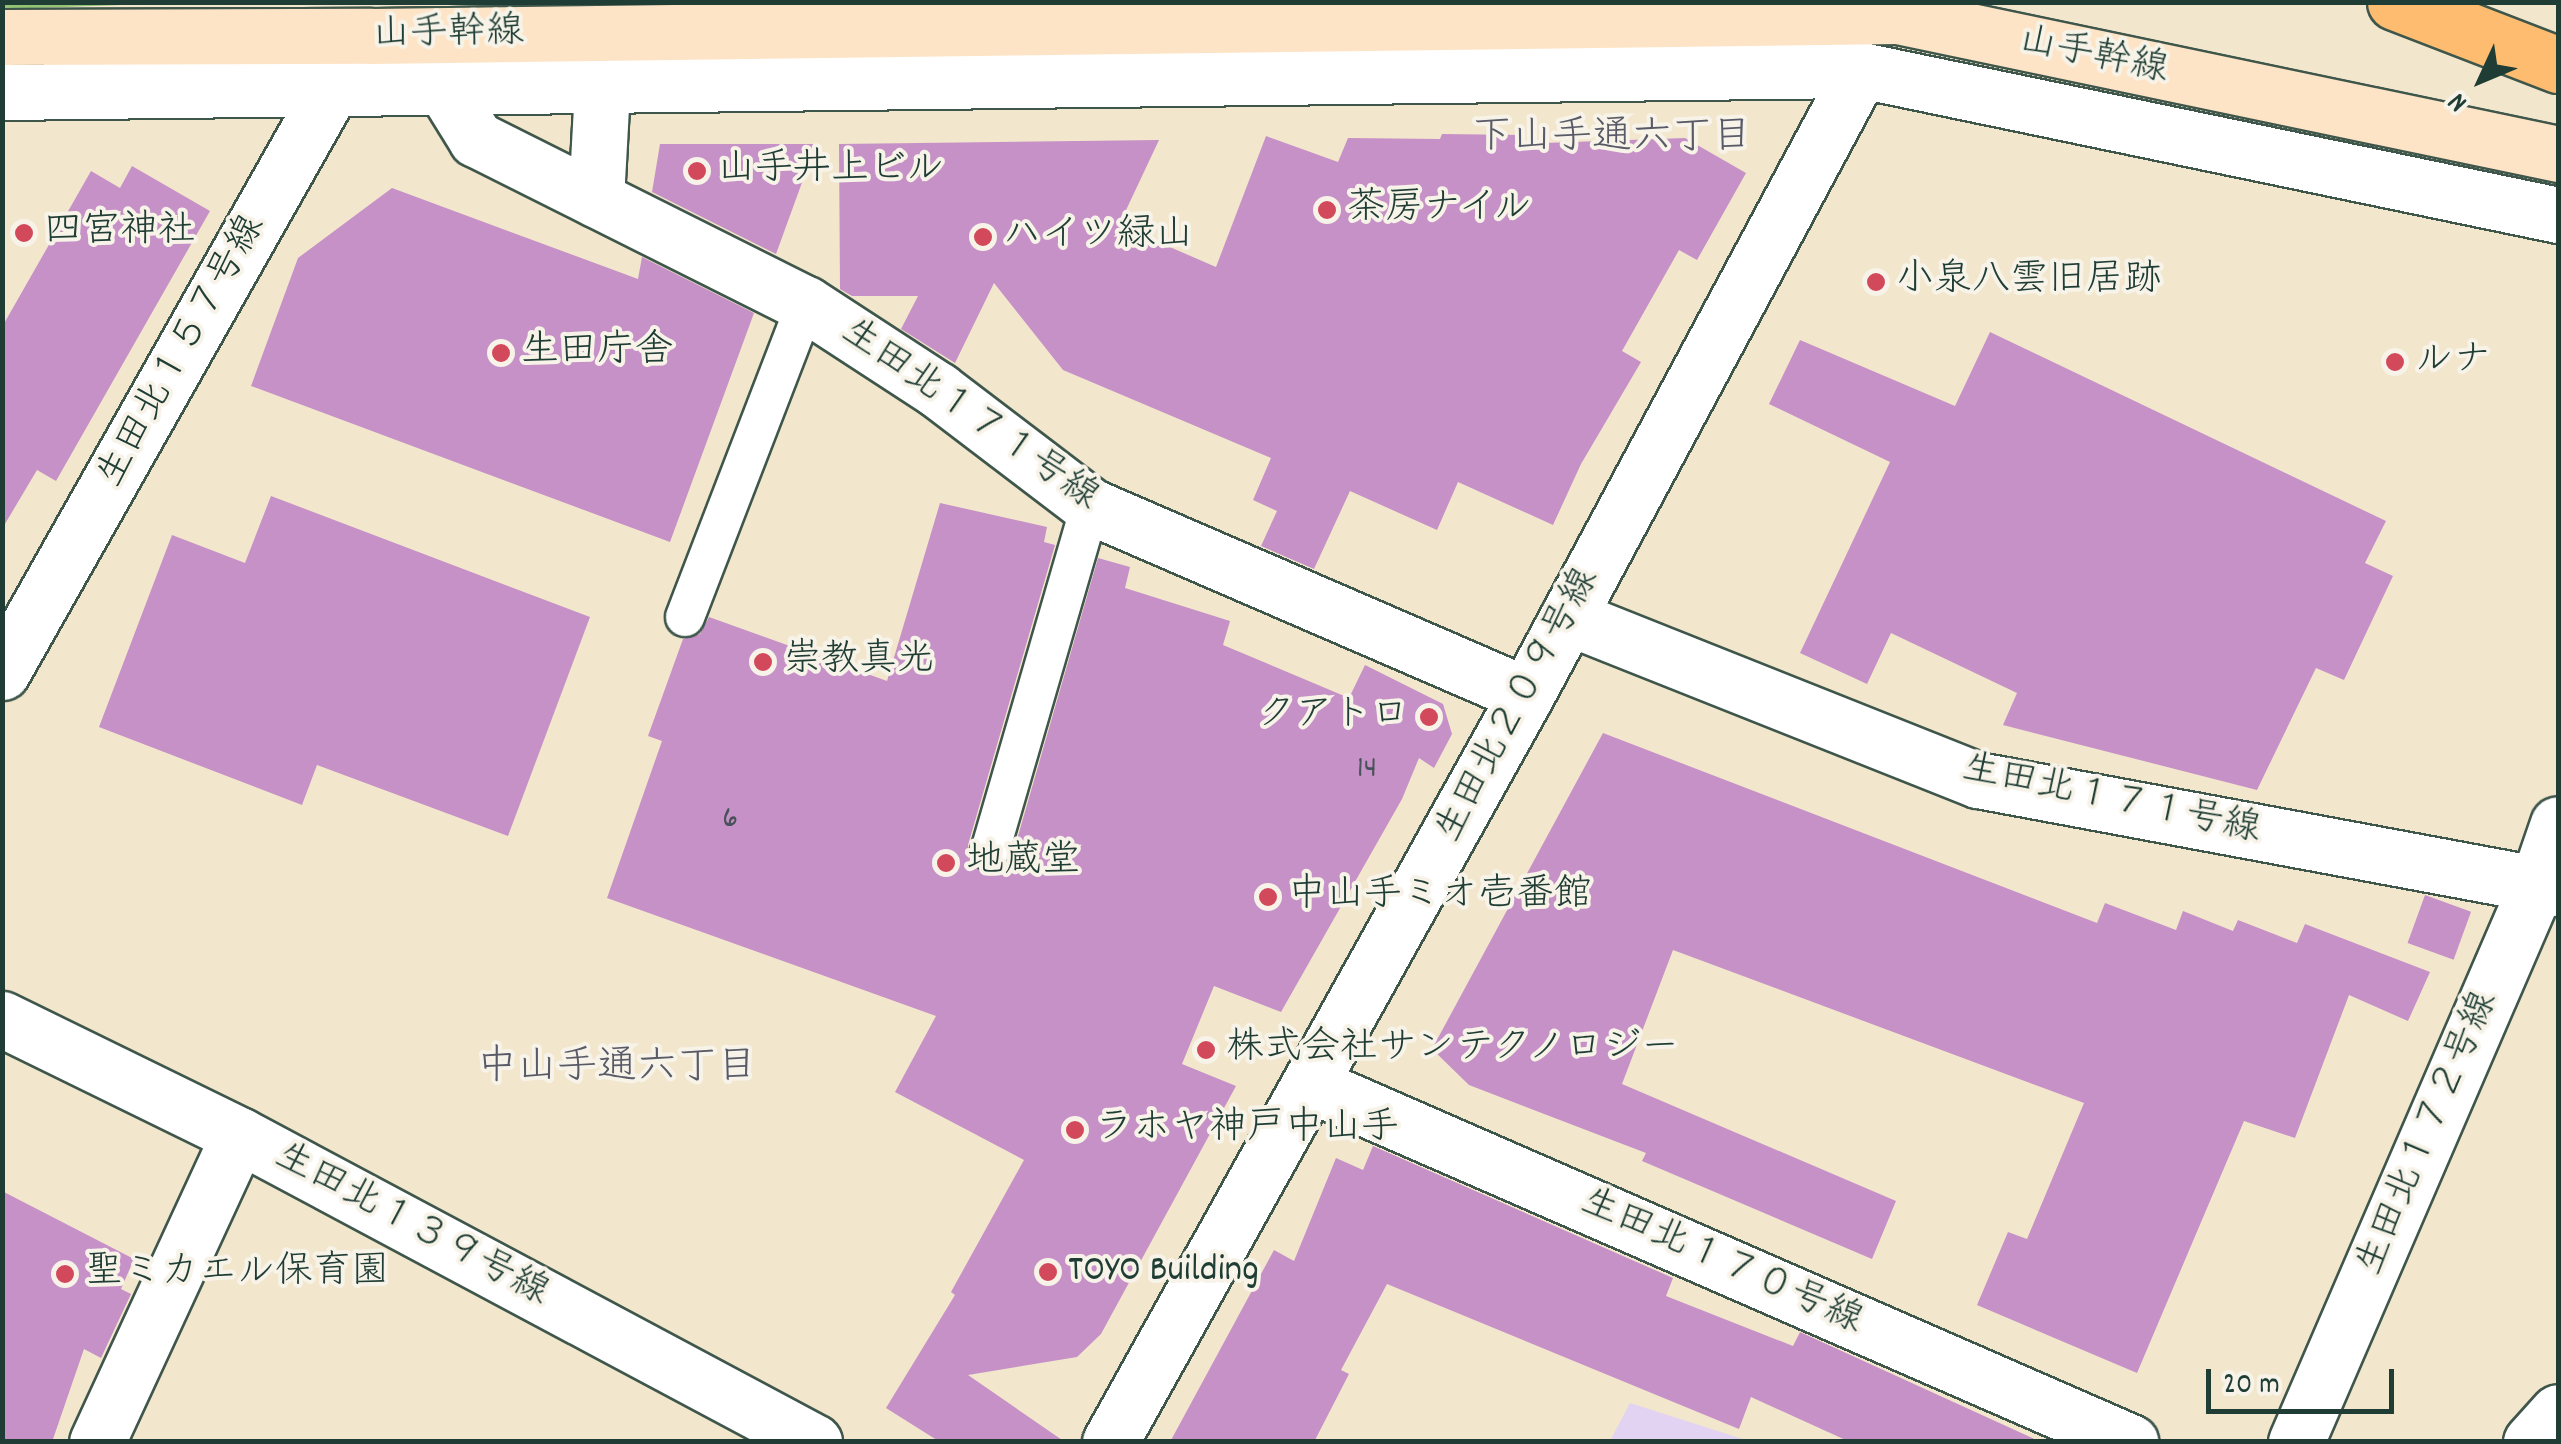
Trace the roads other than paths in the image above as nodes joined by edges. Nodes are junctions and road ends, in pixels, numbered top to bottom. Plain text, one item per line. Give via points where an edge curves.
1 (2394, 2) edge
2 (383, 19) edge
3 (2, 37) edge
4 (2558, 65) edge
5 (1861, 70) junction
6 (332, 88) junction
7 (602, 88) junction
8 (445, 89) junction
9 (2, 92) edge
10 (2558, 154) edge
11 (596, 199) junction
12 (2558, 214) edge
13 (806, 304) junction
14 (1090, 506) junction
15 (1568, 617) junction
16 (685, 618) dead end
17 (2, 672) edge
18 (1526, 696) junction
19 (2558, 824) edge
20 (990, 851) dead end
21 (2548, 885) edge
22 (2, 1019) edge
23 (1312, 1084) junction
24 (240, 1135) junction
25 (2558, 1412) edge
26 (96, 1442) edge
27 (814, 1442) edge
28 (1110, 1442) edge
29 (2130, 1442) edge
30 (2296, 1442) edge
31 (2531, 1442) edge

1 - 4 main road
2 - 3 street, 山手幹線
2 - 6 street, 生田北１５７号線
2 - 10 street, 山手幹線 via 1898,16
5 - 7 street
5 - 12 street
5 - 15 street, 生田北２０９号線
6 - 8 street
6 - 9 street
6 - 17 street, 生田北１５７号線
7 - 8 street
7 - 11 street
8 - 11 street, 生田北１７１号線 via 476,139
11 - 13 street, 生田北１７１号線
13 - 14 street, 生田北１７１号線 via 938,390
13 - 16 lane
14 - 18 street, 生田北１７１号線
14 - 20 lane
15 - 18 street, 生田北２０９号線
15 - 21 street, 生田北１７１号線 via 1978,780
18 - 23 street, 生田北２０９号線
19 - 21 street, 生田北１７２号線
21 - 30 street, 生田北１７２号線
22 - 24 street, 生田北１３９号線
23 - 28 street, 生田北２０９号線
23 - 29 street, 生田北１７０号線
24 - 26 street
24 - 27 street, 生田北１３９号線
25 - 31 street

